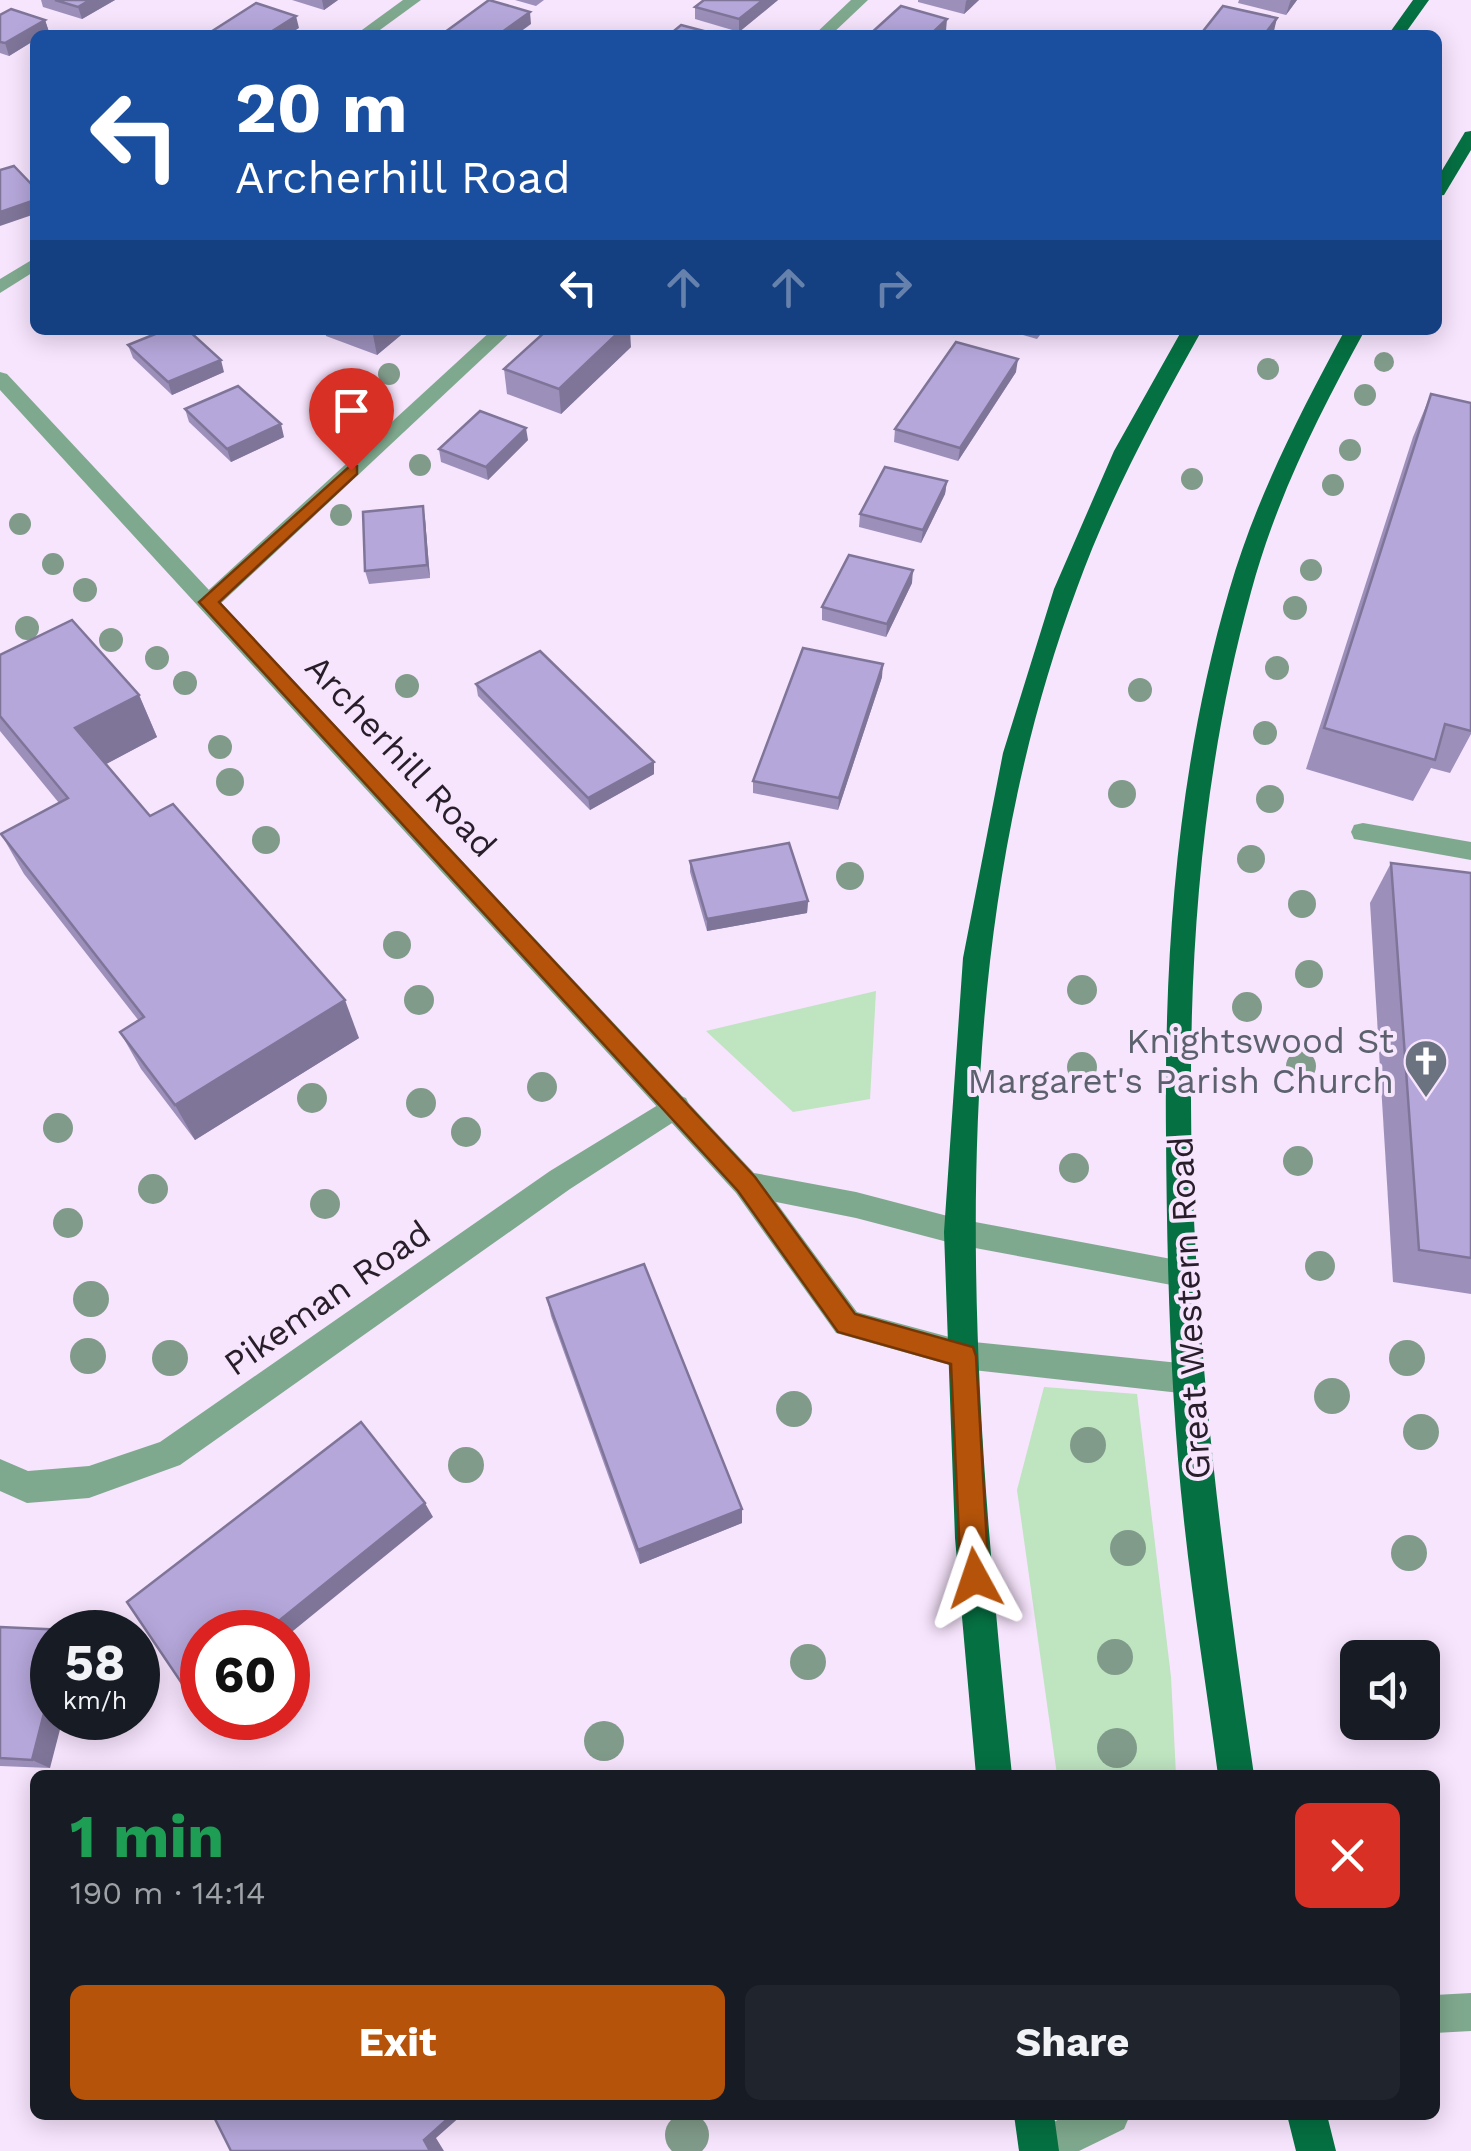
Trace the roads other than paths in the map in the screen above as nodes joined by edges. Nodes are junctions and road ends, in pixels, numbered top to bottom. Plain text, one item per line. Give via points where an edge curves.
1 (414, 0) edge
2 (860, 0) edge
3 (1421, 0) edge
4 (370, 30) edge
5 (827, 30) edge
6 (1400, 30) edge
7 (1471, 136) edge
8 (1442, 184) edge
9 (30, 266) edge
10 (0, 287) edge
11 (498, 335) edge
12 (1189, 335) edge
13 (1352, 335) edge
14 (0, 378) edge
15 (208, 602) junction
16 (1363, 832) dead end
17 (1471, 851) edge
18 (676, 1106) junction
19 (746, 1184) junction
20 (959, 1232) junction
21 (1182, 1274) junction
22 (964, 1356) junction
23 (1190, 1379) junction
24 (0, 1475) edge
25 (994, 1770) edge
26 (1235, 1770) edge
27 (1471, 2012) edge
28 (1440, 2014) edge
29 (1035, 2120) edge
30 (1100, 2120) edge
31 (1308, 2120) edge
32 (1039, 2151) edge
33 (1316, 2151) edge

1 - 4 street
2 - 5 street
3 - 6 main road
7 - 8 main road
9 - 10 street
11 - 15 street
12 - 20 main road via 1124,451 1064,589 1014,753 976,958
13 - 21 main road, Great Western Road via 1293,444 1240,590 1211,713 1188,864 1178,1005
14 - 15 street, Archerhill Road
15 - 18 street, Archerhill Road
16 - 17 street
18 - 19 street, Archerhill Road
18 - 24 street, Pikeman Road via 169,1454 88,1482 27,1487
19 - 20 street
19 - 22 street, Archerhill Road via 847,1324
20 - 21 street
20 - 22 main road
21 - 23 main road, Great Western Road
22 - 23 street, Archerhill Road
22 - 25 main road via 971,1538
23 - 26 main road, Great Western Road via 1200,1518
27 - 28 street
29 - 32 main road
30 - 32 street
31 - 33 main road

